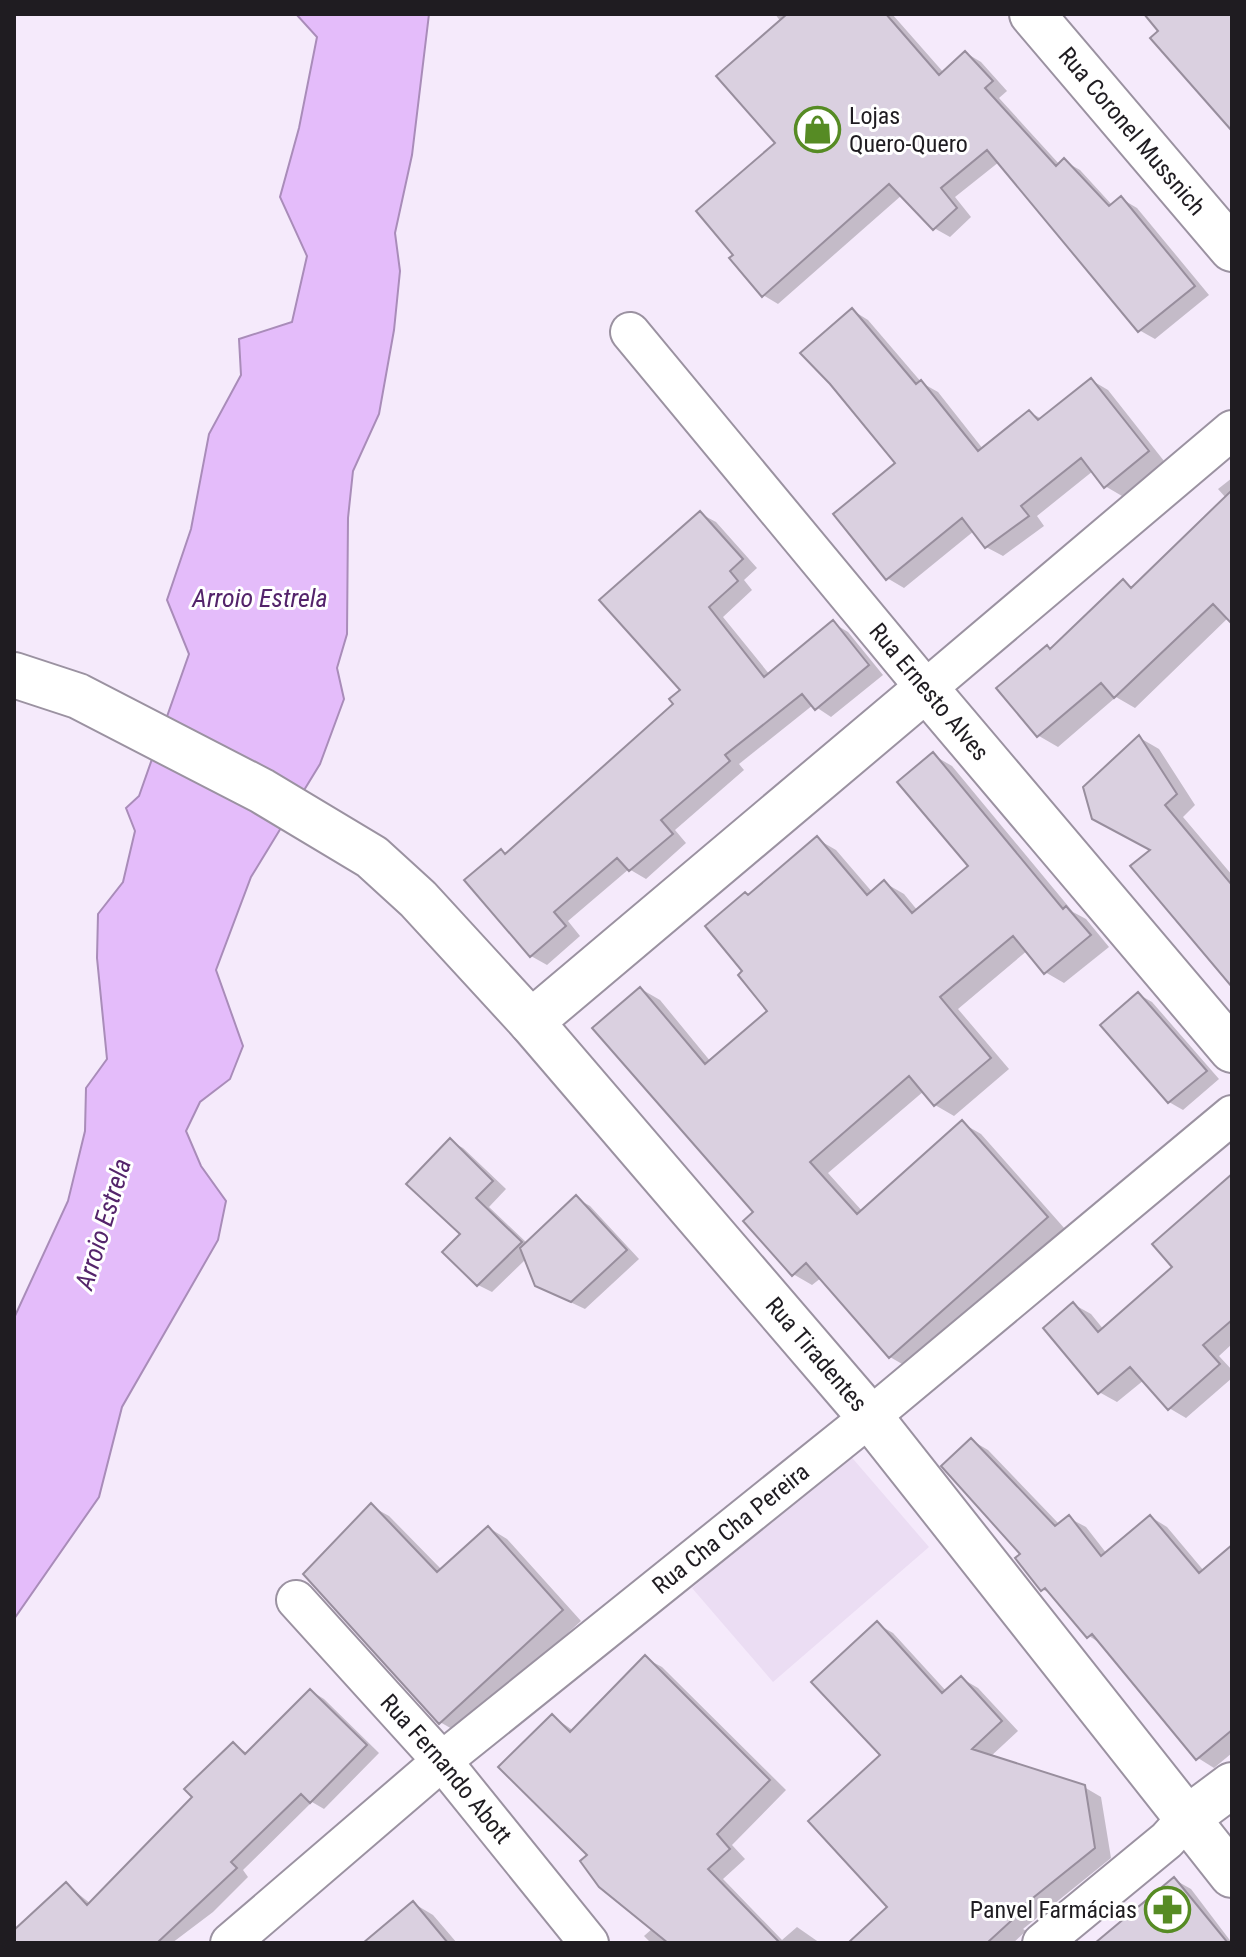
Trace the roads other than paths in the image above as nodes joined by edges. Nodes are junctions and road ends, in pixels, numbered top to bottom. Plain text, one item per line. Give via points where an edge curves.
1 (1032, 14) edge
2 (1232, 249) edge
3 (630, 332) dead end
4 (1232, 430) edge
5 (14, 675) edge
6 (926, 689) junction
7 (531, 1022) junction
8 (1232, 1050) edge
9 (1232, 1115) edge
10 (870, 1417) junction
11 (296, 1600) dead end
12 (442, 1761) junction
13 (1232, 1785) edge
14 (1185, 1820) junction
15 (1232, 1875) edge
16 (230, 1943) edge
17 (589, 1943) edge
18 (1042, 1943) edge

1 - 2 street, Rua Coronel Mussnich
3 - 6 street, Rua Ernesto Alves
4 - 6 street
5 - 7 street, Rua Tiradentes via 78,696 262,791 372,857
6 - 7 street
6 - 8 street, Rua Ernesto Alves
7 - 10 street, Rua Tiradentes
9 - 10 street, Rua Cha Cha Pereira
10 - 12 street, Rua Cha Cha Pereira
10 - 14 street, Rua Tiradentes
11 - 12 street, Rua Fernando Abott
12 - 16 street, Rua Cha Cha Pereira
12 - 17 street, Rua Fernando Abott
13 - 14 street
14 - 15 street, Rua Tiradentes
14 - 18 street

